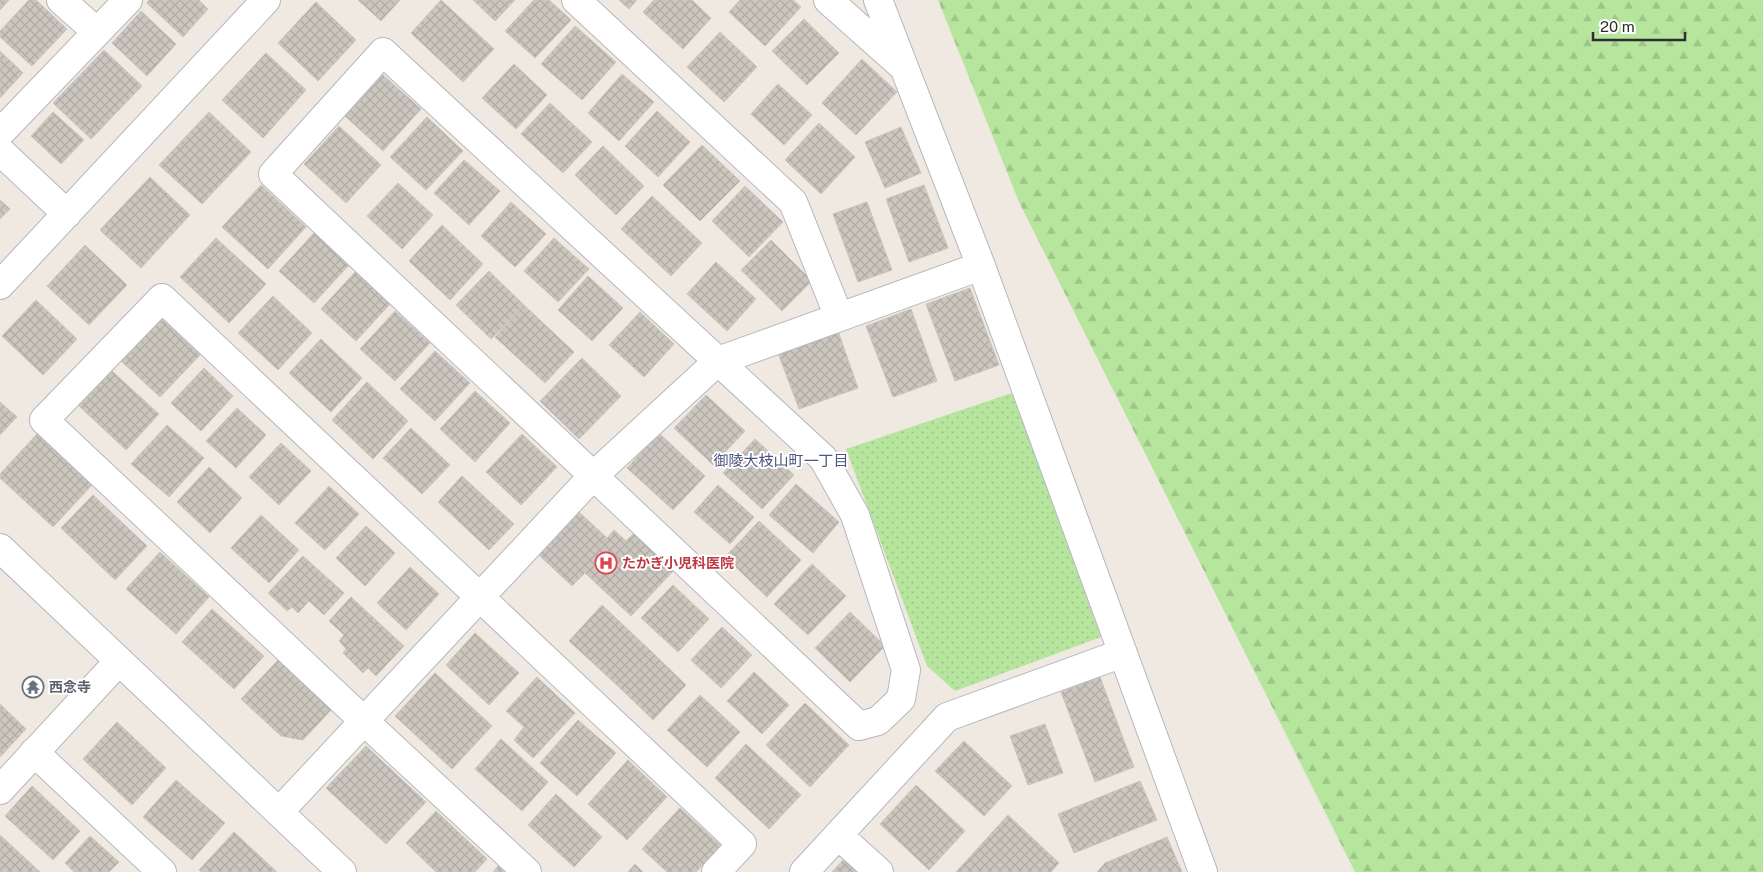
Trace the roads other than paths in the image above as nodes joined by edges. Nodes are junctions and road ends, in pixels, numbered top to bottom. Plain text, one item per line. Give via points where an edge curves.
1 (61, 0) edge
2 (128, 0) edge
3 (266, 0) edge
4 (576, 0) edge
5 (828, 0) edge
6 (878, 0) edge
7 (97, 32) junction
8 (904, 68) junction
9 (0, 133) edge
10 (0, 151) edge
11 (67, 214) junction
12 (981, 266) junction
13 (0, 285) edge
14 (839, 317) junction
15 (718, 361) junction
16 (592, 477) junction
17 (0, 548) edge
18 (479, 598) junction
19 (1123, 653) junction
20 (119, 661) junction
21 (364, 721) junction
22 (34, 752) junction
23 (0, 790) edge
24 (279, 812) junction
25 (838, 835) junction
26 (162, 872) edge
27 (342, 872) edge
28 (527, 872) edge
29 (716, 872) edge
30 (804, 872) edge
31 (879, 872) edge
32 (1203, 872) edge

1 - 7 street
2 - 7 street
3 - 11 street
4 - 14 street via 793,202
5 - 8 street
6 - 8 street
7 - 9 street
8 - 12 street
10 - 11 street
11 - 13 street
12 - 14 street
12 - 19 street
14 - 15 street
15 - 16 street
15 - 16 street via 823,458 854,515 906,670 901,699 878,721 859,726
15 - 16 street via 383,52 273,174
16 - 18 street
17 - 20 street
18 - 21 street
18 - 21 street via 162,298 44,420
18 - 29 street via 742,844
19 - 25 street via 947,717
19 - 32 street
20 - 22 street
20 - 24 street
21 - 24 street
21 - 28 street
22 - 23 street
22 - 26 street
24 - 27 street
25 - 30 street
25 - 31 street

